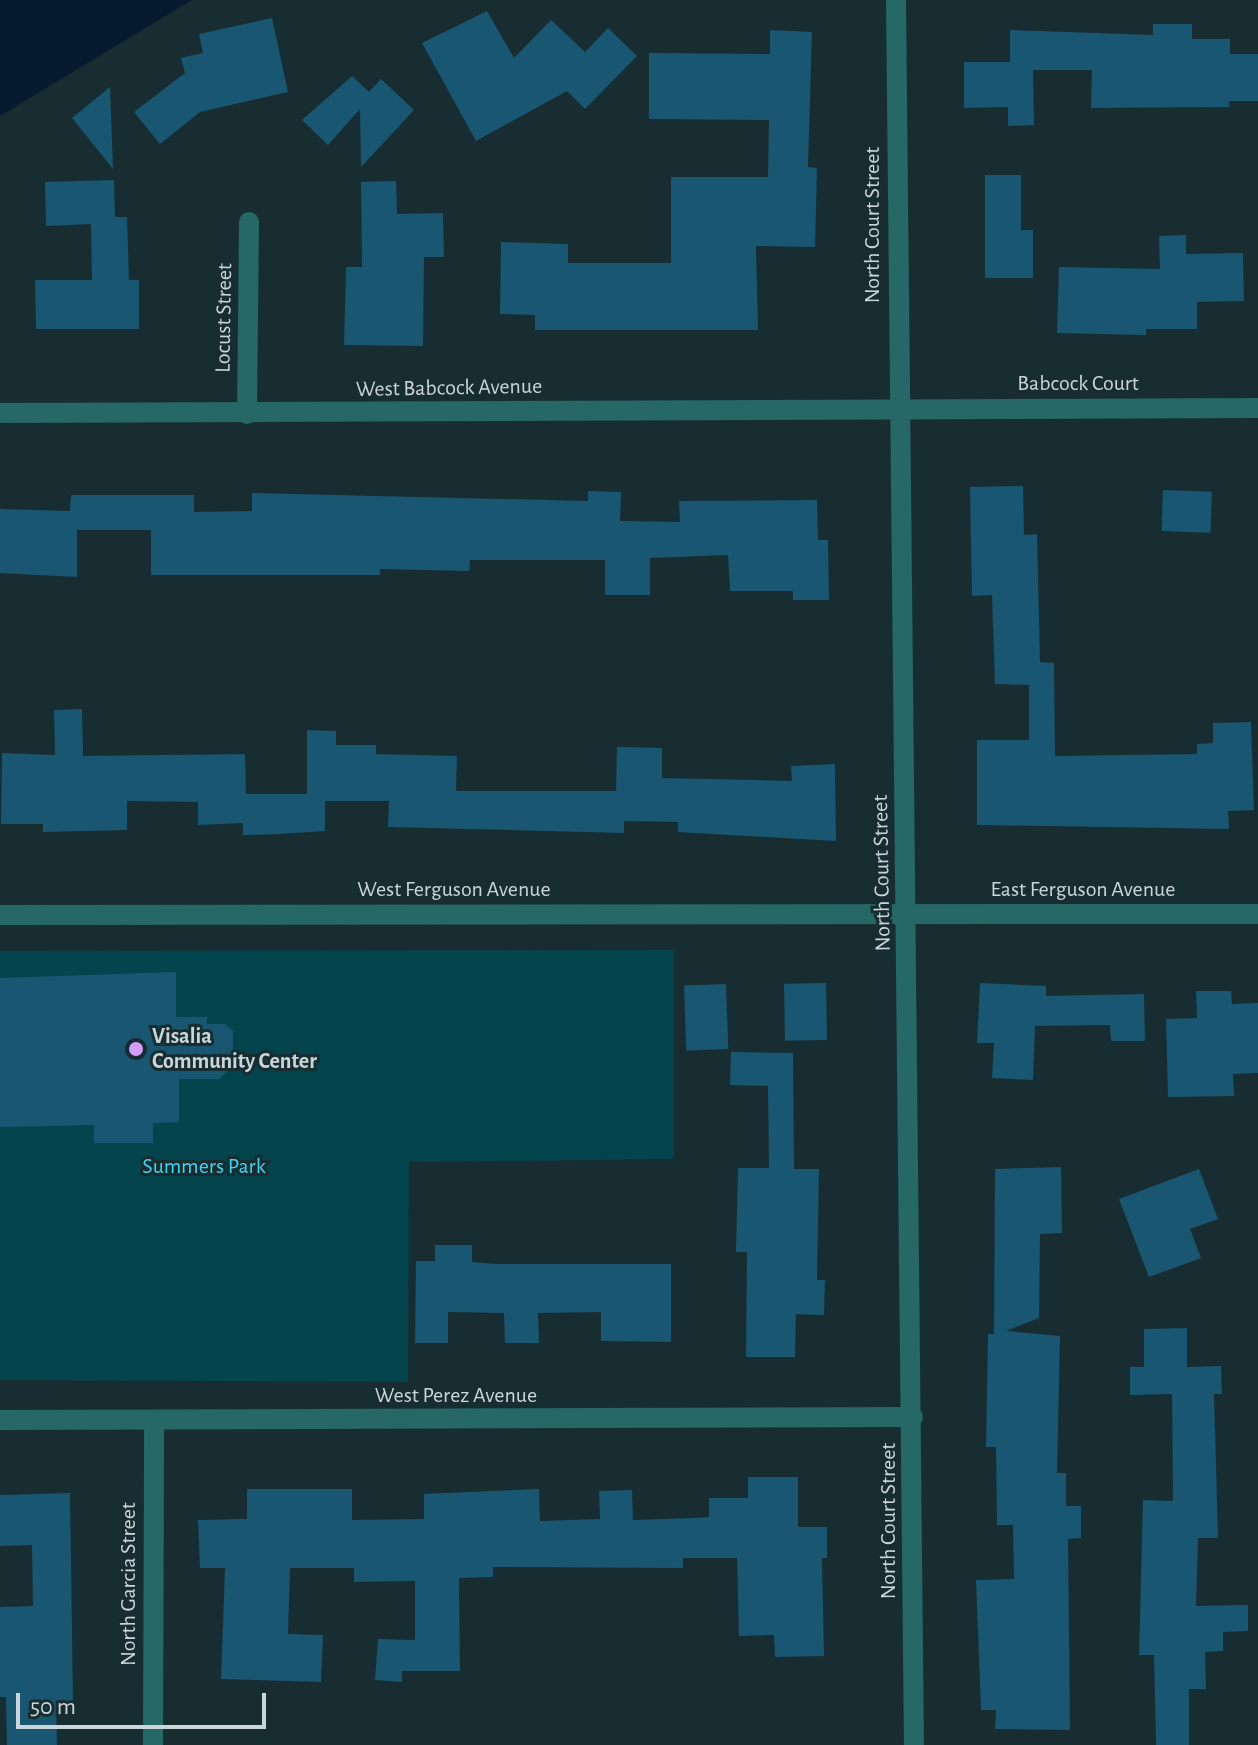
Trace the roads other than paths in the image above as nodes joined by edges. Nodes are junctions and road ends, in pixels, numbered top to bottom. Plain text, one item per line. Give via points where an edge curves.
1 (896, 0) edge
2 (249, 222) dead end
3 (898, 407) junction
4 (1258, 408) edge
5 (0, 413) edge
6 (247, 414) junction
7 (907, 913) junction
8 (1258, 914) edge
9 (0, 915) edge
10 (913, 1417) junction
11 (0, 1420) edge
12 (154, 1422) junction
13 (153, 1745) edge
14 (914, 1745) edge

1 - 3 street, North Court Street
2 - 6 street, Locust Street
3 - 4 street, Babcock Court
3 - 6 street, West Babcock Avenue
3 - 7 street, North Court Street
5 - 6 street, West Babcock Avenue
7 - 8 street, East Ferguson Avenue
7 - 9 street, West Ferguson Avenue
7 - 10 street, North Court Street
10 - 12 street, West Perez Avenue
10 - 14 street, North Court Street
11 - 12 street, West Perez Avenue
12 - 13 street, North Garcia Street

